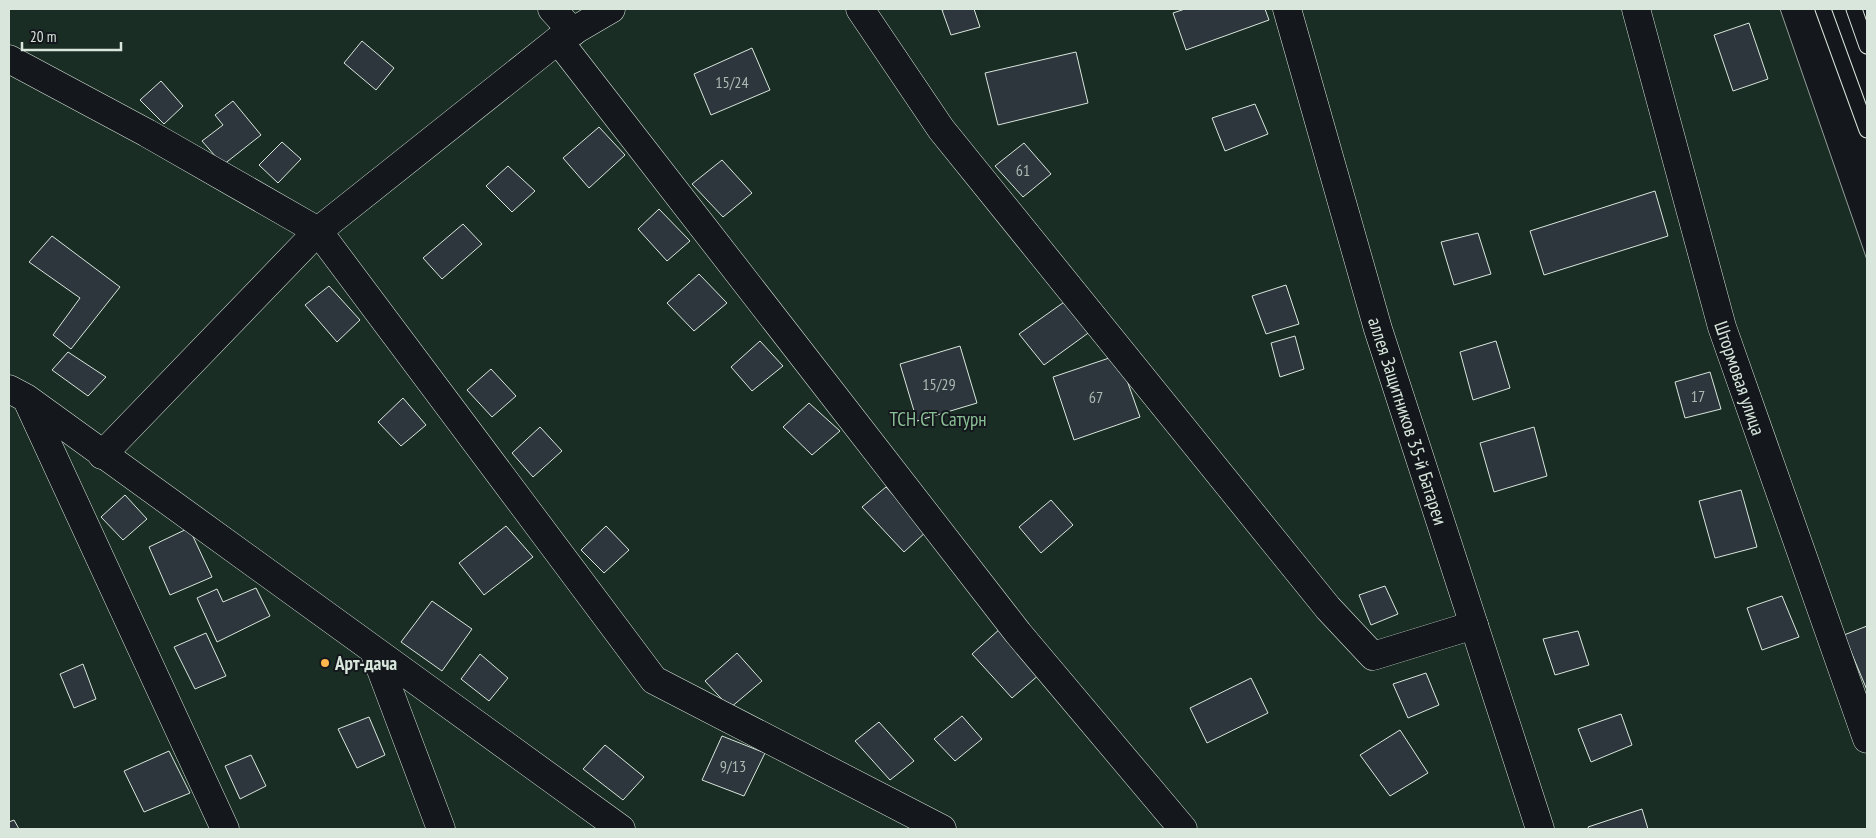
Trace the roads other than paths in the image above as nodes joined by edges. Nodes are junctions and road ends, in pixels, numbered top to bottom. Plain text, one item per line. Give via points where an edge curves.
1 (552, 9) edge
2 (611, 9) edge
3 (860, 9) edge
4 (1287, 9) edge
5 (1636, 9) edge
6 (1823, 9) edge
7 (1854, 9) edge
8 (565, 36) junction
9 (1867, 46) edge
10 (9, 58) edge
11 (1867, 130) edge
12 (318, 232) junction
13 (17, 393) edge
14 (102, 455) junction
15 (1474, 625) junction
16 (374, 651) junction
17 (1867, 739) edge
18 (225, 829) edge
19 (441, 829) edge
20 (621, 829) edge
21 (942, 829) edge
22 (1183, 829) edge
23 (1540, 829) edge

1 - 8 street
2 - 8 street
3 - 15 street via 941,129 1328,608 1373,656
4 - 15 street, аллея Защитников 35-й Батареи via 1378,329
5 - 17 street, Штормовая улица via 1722,327
6 - 11 lane
7 - 9 lane
8 - 12 street
8 - 22 street via 1018,632
10 - 12 street
12 - 14 street
12 - 21 street via 654,680
13 - 14 street
13 - 18 street
14 - 16 street
15 - 23 street, аллея Защитников 35-й Батареи
16 - 19 street
16 - 20 street

